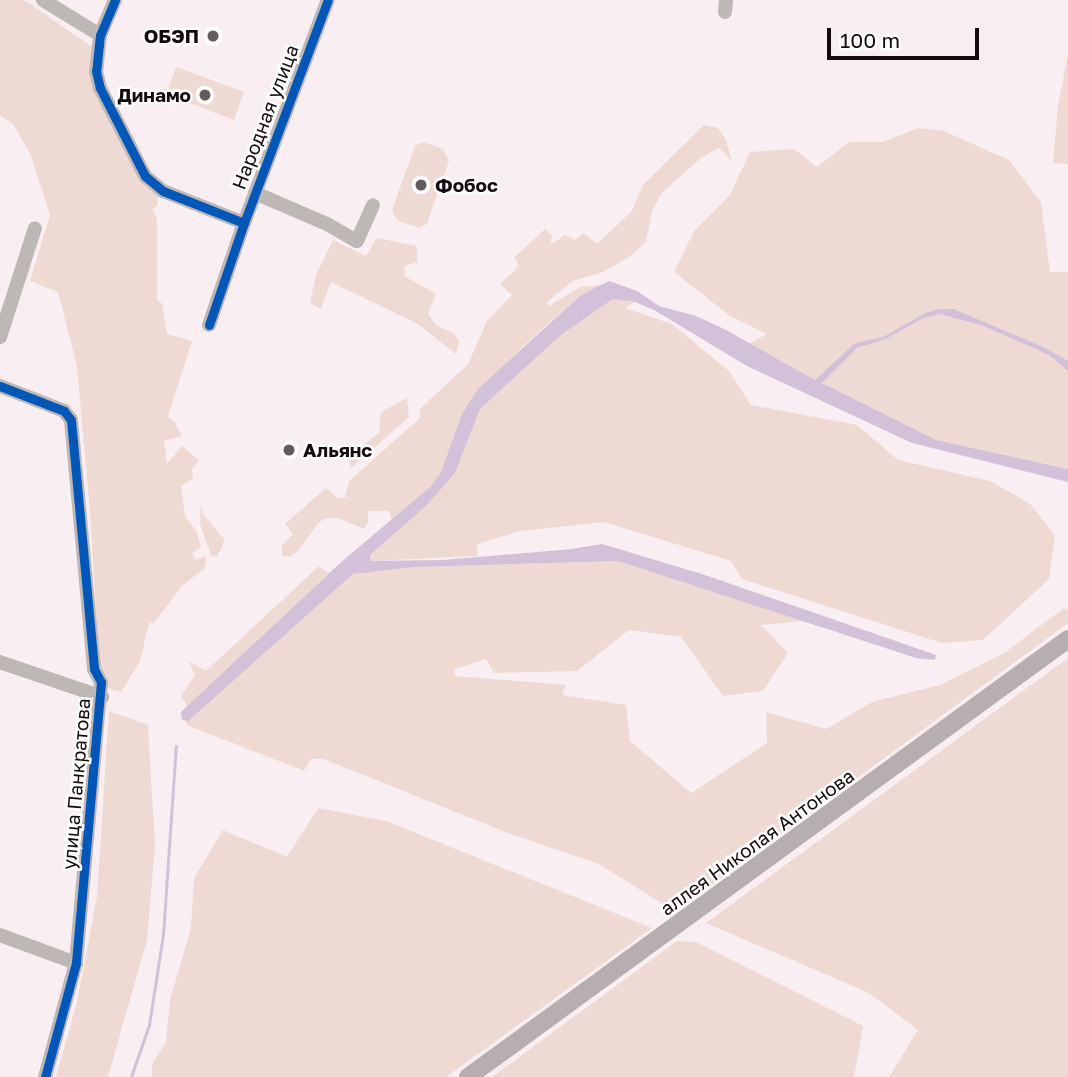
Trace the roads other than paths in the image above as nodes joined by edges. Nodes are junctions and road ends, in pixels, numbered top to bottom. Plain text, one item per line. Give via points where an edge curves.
1 (43, 0) edge
2 (115, 0) edge
3 (328, 0) edge
4 (100, 37) junction
5 (255, 193) junction
6 (373, 205) dead end
7 (244, 222) junction
8 (35, 228) dead end
9 (209, 325) dead end
10 (0, 337) edge
11 (0, 386) edge
12 (1068, 639) edge
13 (0, 662) edge
14 (102, 697) junction
15 (0, 935) edge
16 (76, 963) junction
17 (44, 1077) edge
18 (468, 1077) edge

1 - 4 street
2 - 4 street
3 - 5 street, Народная улица
4 - 7 street via 96,71 100,88 145,176 163,191
5 - 6 street via 357,241
5 - 7 street, Народная улица
7 - 9 street, Народная улица
8 - 10 street
11 - 14 street, улица Панкратова via 64,411 71,420 94,669 102,682
12 - 18 main road, аллея Николая Антонова
13 - 14 street
14 - 16 street, улица Панкратова
15 - 16 street
16 - 17 street, улица Панкратова

